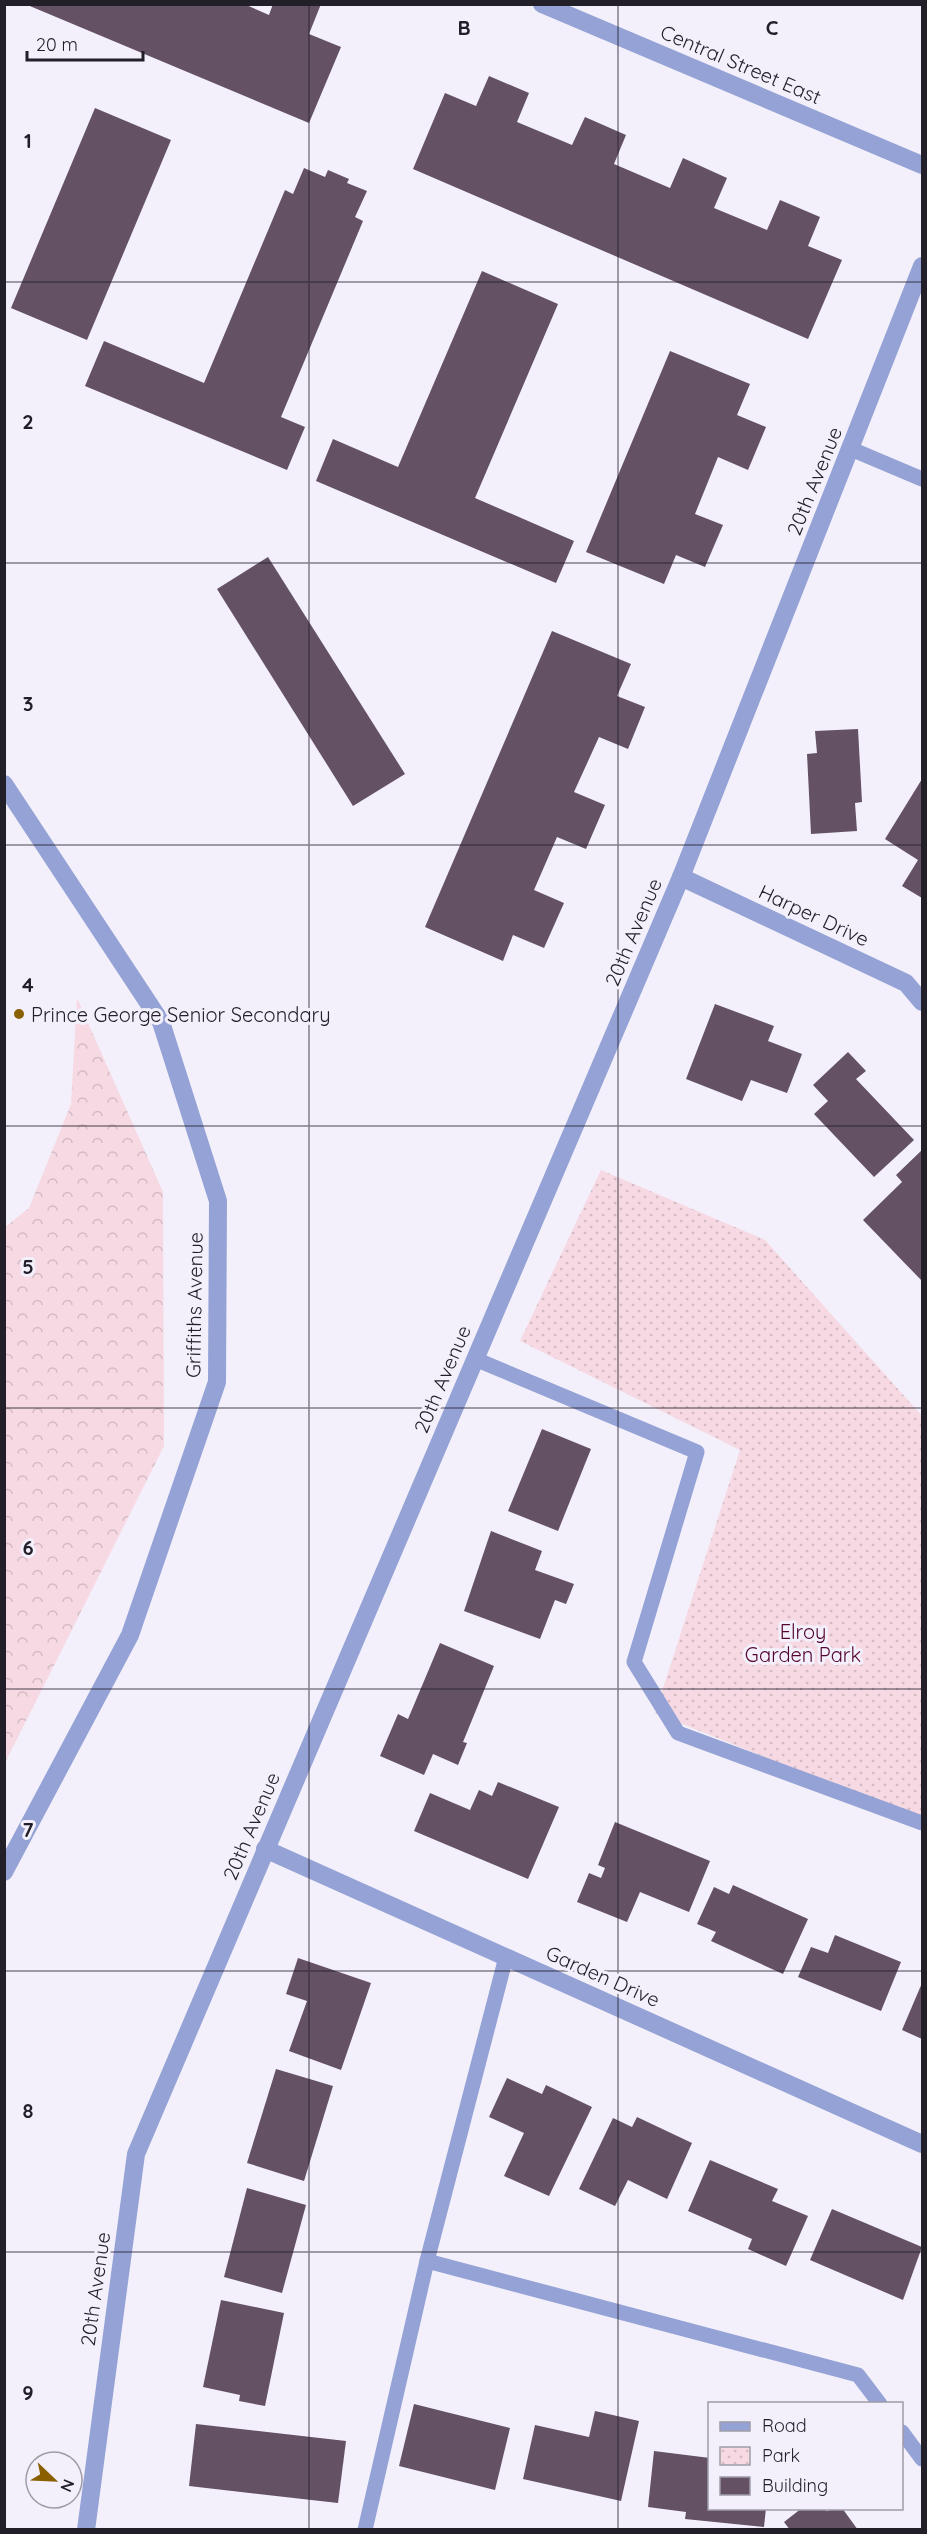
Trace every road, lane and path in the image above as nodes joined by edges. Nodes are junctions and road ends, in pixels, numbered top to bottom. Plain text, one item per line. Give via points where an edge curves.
1 (542, 4) edge
2 (922, 165) edge
3 (922, 266) edge
4 (851, 449) junction
5 (922, 479) edge
6 (4, 784) edge
7 (681, 877) junction
8 (922, 1002) edge
9 (475, 1359) junction
10 (922, 1823) edge
11 (266, 1849) junction
12 (4, 1872) edge
13 (506, 1958) junction
14 (922, 2144) edge
15 (427, 2262) junction
16 (879, 2402) edge
17 (903, 2433) edge
18 (922, 2459) edge
19 (86, 2529) edge
20 (365, 2529) edge

1 - 2 street, Central Street East
3 - 4 street, 20th Avenue
4 - 5 lane
4 - 7 street, 20th Avenue
6 - 12 street, Griffiths Avenue via 161,1023 218,1201 218,1382 130,1635
7 - 8 street, Harper Drive via 906,983
7 - 9 street, 20th Avenue
9 - 10 lane via 697,1452 634,1662 678,1733
9 - 11 street, 20th Avenue
11 - 13 street, Garden Drive
11 - 19 street, 20th Avenue via 136,2154
13 - 14 street, Garden Drive
13 - 15 lane
15 - 16 lane via 858,2374
15 - 20 lane
17 - 18 lane

